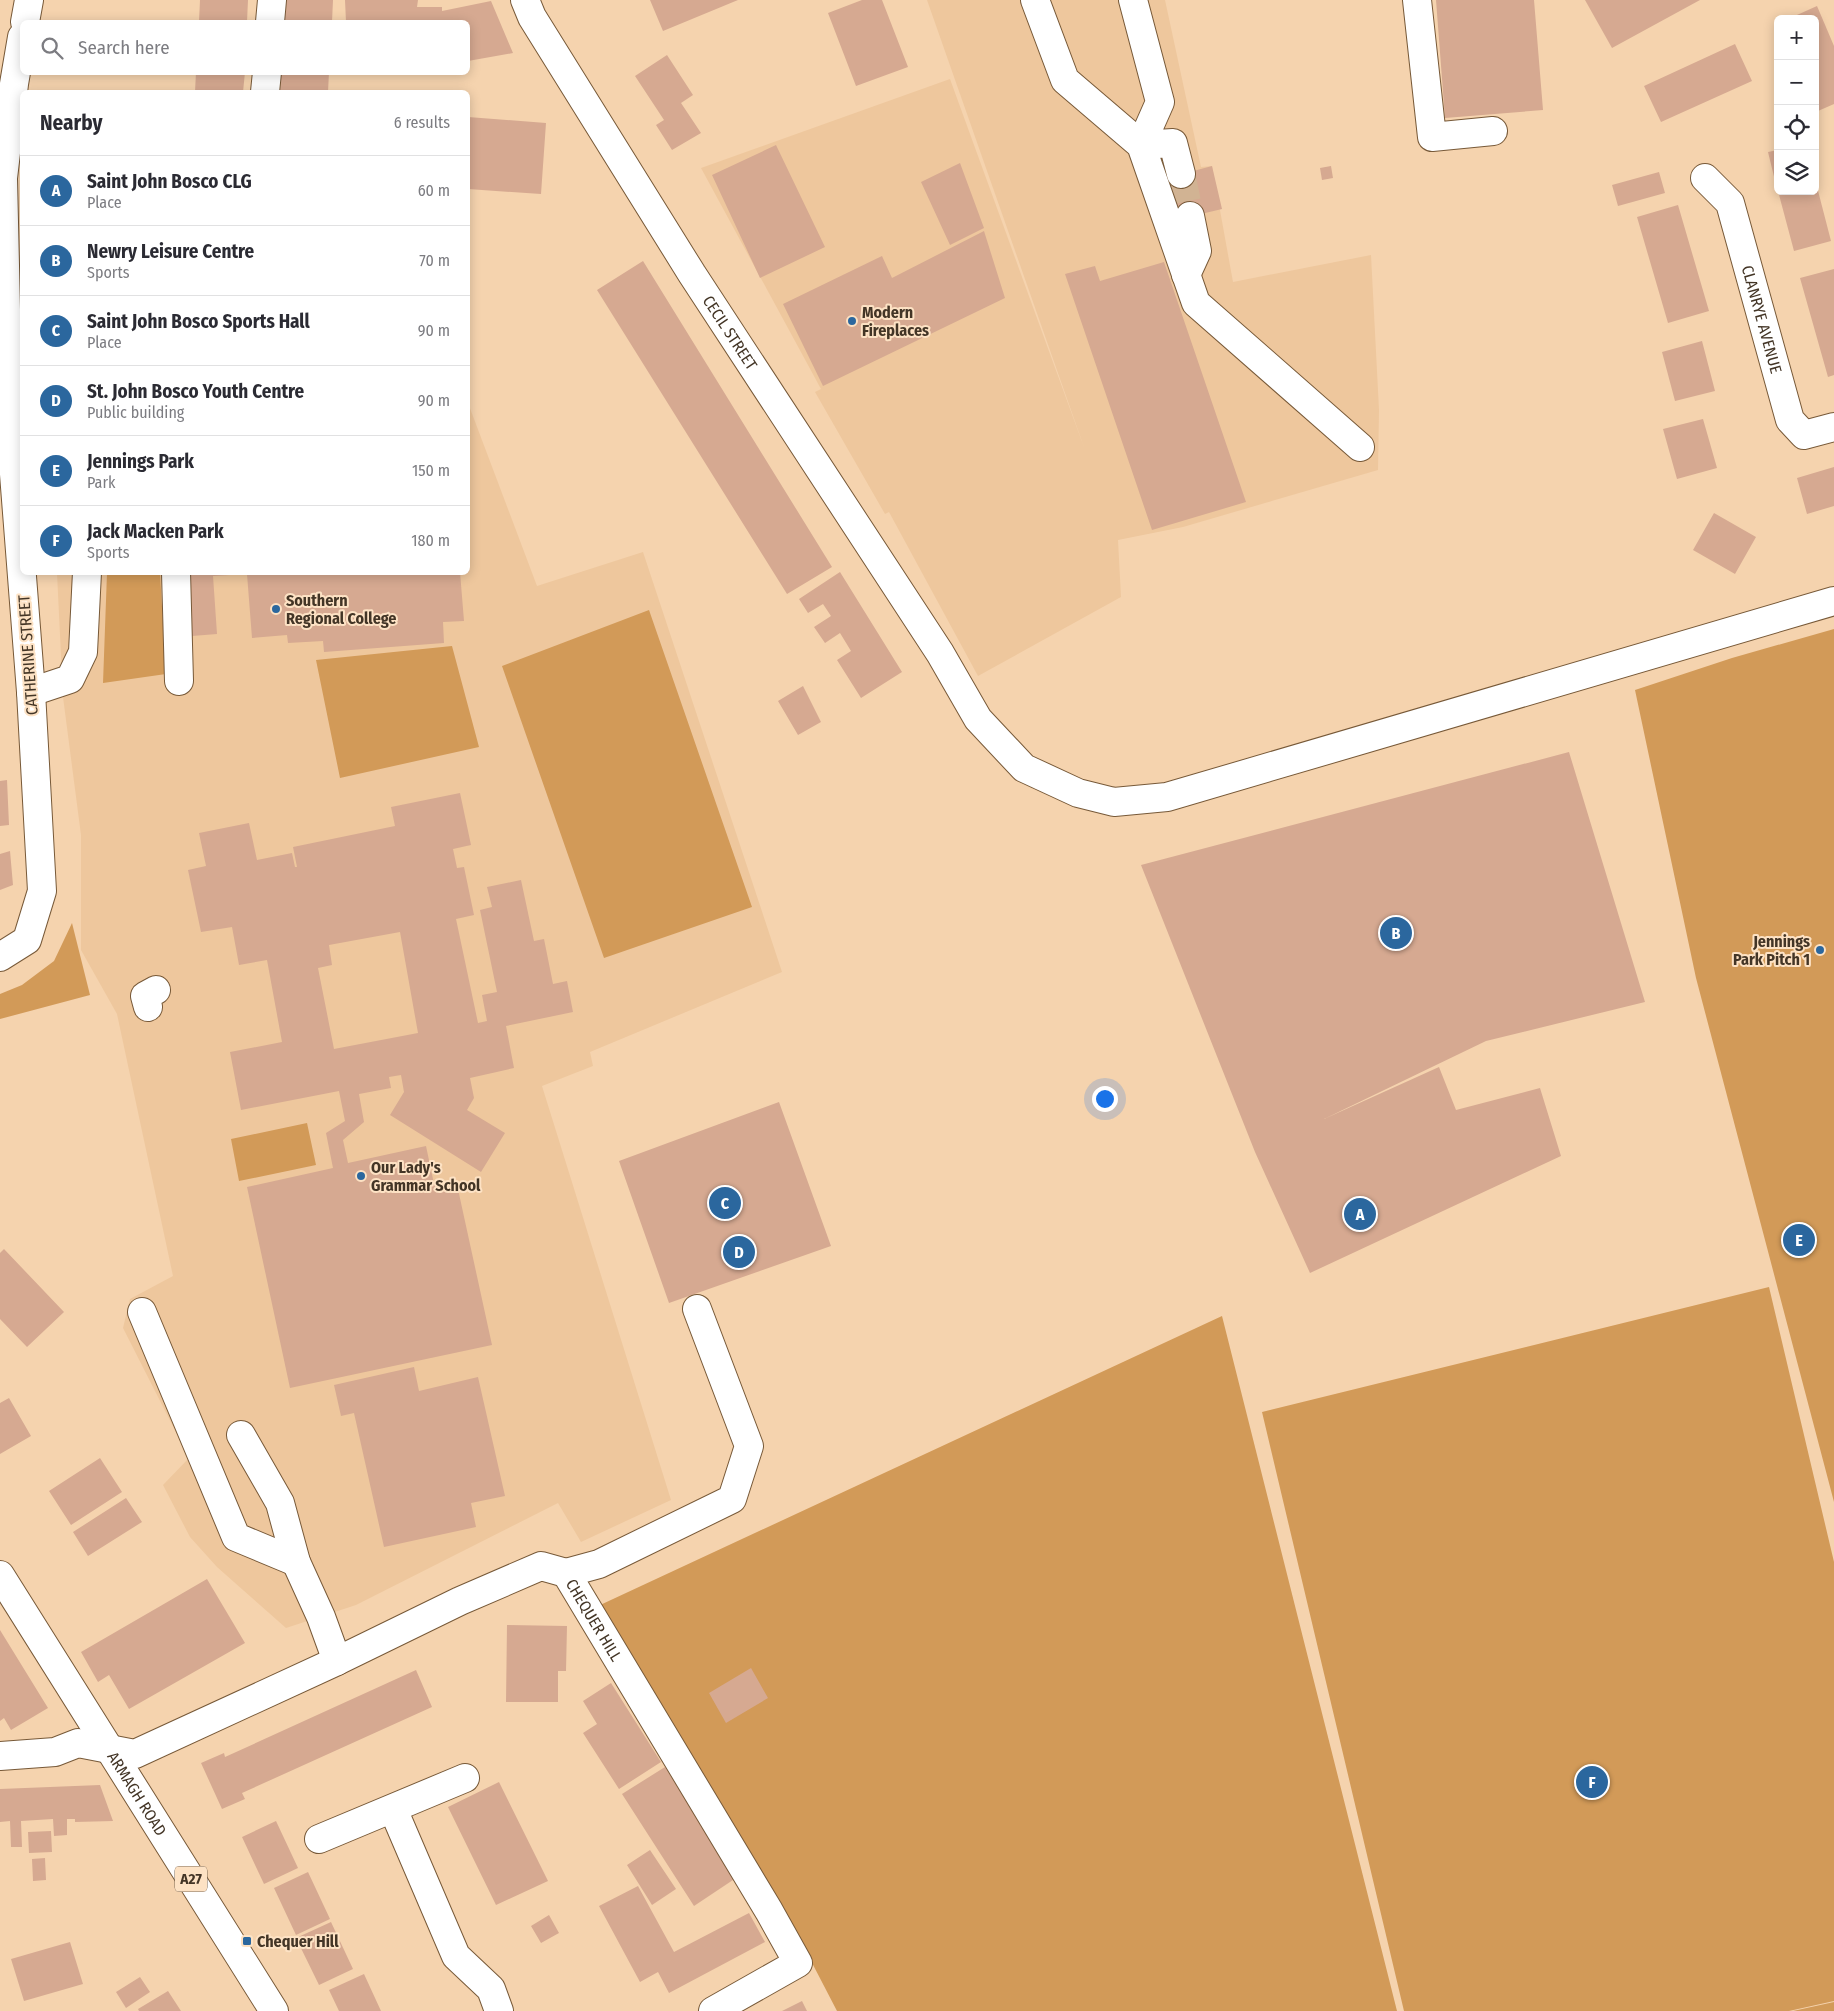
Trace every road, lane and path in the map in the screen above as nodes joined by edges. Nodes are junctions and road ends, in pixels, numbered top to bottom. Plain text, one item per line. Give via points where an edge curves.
1 (29, 0) edge
2 (272, 0) edge
3 (525, 0) edge
4 (1035, 0) edge
5 (1133, 0) edge
6 (1417, 0) edge
7 (25, 20) edge
8 (270, 20) edge
9 (20, 49) edge
10 (267, 75) edge
11 (266, 90) edge
12 (1492, 131) dead end
13 (1140, 145) junction
14 (1180, 174) tunnel mouth
15 (1705, 178) dead end
16 (1190, 216) tunnel mouth
17 (1186, 275) junction
18 (1834, 427) edge
19 (1360, 447) dead end
20 (20, 551) edge
21 (22, 575) edge
22 (87, 575) edge
23 (176, 575) edge
24 (1834, 601) edge
25 (179, 681) dead end
26 (31, 692) junction
27 (0, 957) edge
28 (697, 1308) dead end
29 (142, 1312) dead end
30 (241, 1435) dead end
31 (296, 1562) junction
32 (566, 1573) junction
33 (0, 1575) edge
34 (337, 1661) junction
35 (108, 1748) junction
36 (0, 1756) edge
37 (465, 1778) dead end
38 (393, 1809) junction
39 (319, 1839) dead end
40 (274, 2011) edge
41 (500, 2011) edge
42 (713, 2011) edge

1 - 7 street
2 - 8 street
3 - 24 street, CECIL STREET via 532,17 687,266 944,660 978,719 1024,768 1078,793 1114,802 1168,797
4 - 13 street via 1065,80
5 - 13 street via 1160,102
6 - 12 street via 1432,137
9 - 20 street, CATHERINE STREET via 3,178 8,398
10 - 11 street
13 - 14 street via 1173,143
13 - 17 street
15 - 18 street, CLANRYE AVENUE via 1730,203 1790,420 1804,436
16 - 17 street via 1197,251
17 - 19 street via 1196,303
21 - 26 street, CATHERINE STREET
22 - 26 street via 83,652 70,679
23 - 25 street
26 - 27 street, CATHERINE STREET via 42,891 27,940
28 - 32 street via 749,1446 732,1500 599,1564
29 - 31 street via 236,1537
30 - 31 street via 280,1503
31 - 34 street
32 - 34 street, CHEQUER HILL via 541,1566 460,1600
32 - 42 street, CHEQUER HILL via 798,1963
33 - 35 street, ARMAGH ROAD / A27
34 - 35 street, CHEQUER HILL via 136,1754
35 - 36 street, CHEQUER HILL via 78,1743 55,1752
35 - 40 street, ARMAGH ROAD / A27
37 - 38 street
38 - 39 street
38 - 41 street via 456,1956 491,1989

